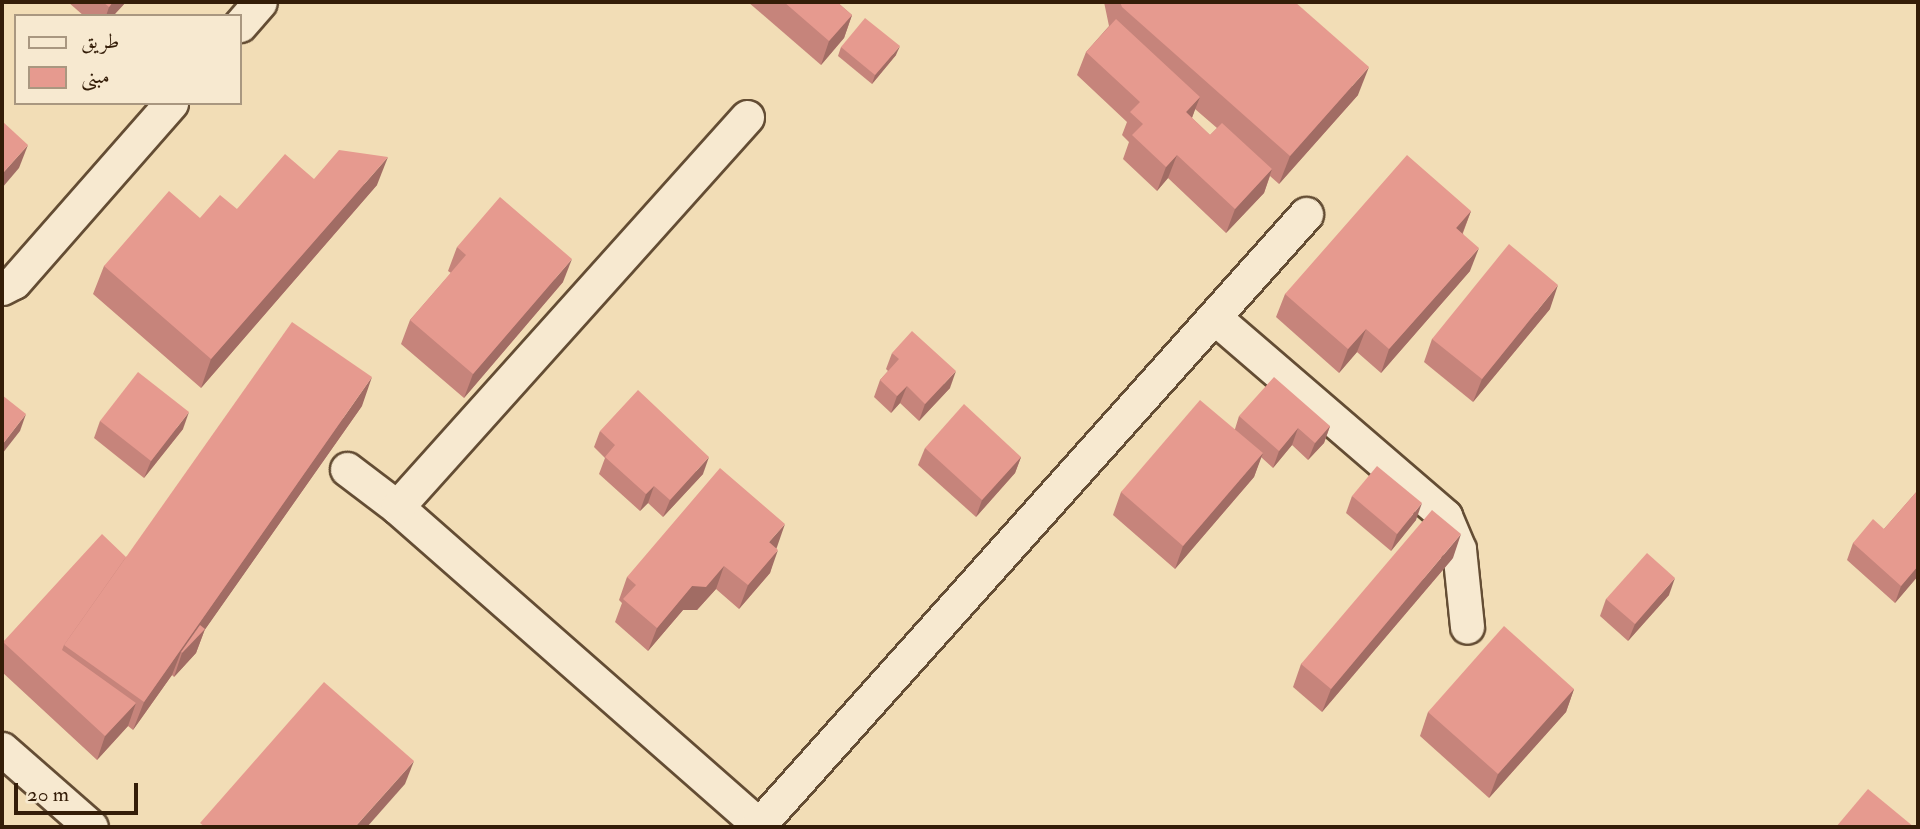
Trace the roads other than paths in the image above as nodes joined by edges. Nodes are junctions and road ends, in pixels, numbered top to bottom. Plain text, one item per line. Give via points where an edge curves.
1 (260, 2) edge
2 (242, 23) edge
3 (168, 105) edge
4 (747, 117) dead end
5 (1306, 214) dead end
6 (2, 288) edge
7 (1214, 317) junction
8 (347, 470) dead end
9 (397, 507) junction
10 (1467, 626) dead end
11 (2, 748) edge
12 (758, 826) edge
13 (91, 827) edge

1 - 2 street
3 - 6 street via 14,282
4 - 9 street
5 - 7 street
7 - 10 street via 1445,516 1459,550
7 - 12 street
8 - 9 street
9 - 12 street
11 - 13 street

